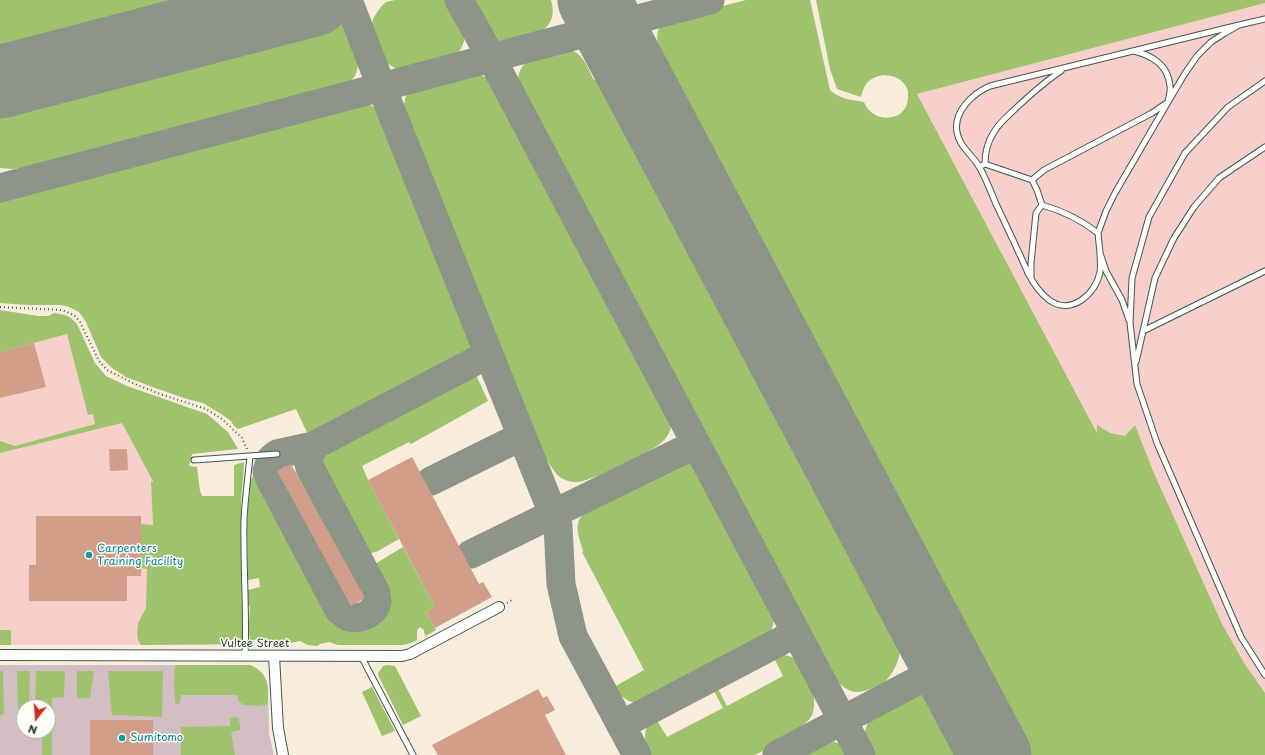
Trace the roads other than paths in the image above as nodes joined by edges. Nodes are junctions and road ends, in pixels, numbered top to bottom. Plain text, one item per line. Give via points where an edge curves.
1 (1265, 19) edge
2 (1239, 25) junction
3 (1133, 50) junction
4 (1065, 68) junction
5 (1265, 80) edge
6 (1168, 102) junction
7 (1265, 147) edge
8 (986, 164) junction
9 (979, 167) junction
10 (1032, 180) junction
11 (1042, 204) junction
12 (1098, 233) junction
13 (1100, 253) junction
14 (1265, 271) edge
15 (1031, 279) junction
16 (1130, 323) junction
17 (1143, 331) junction
18 (1135, 367) junction
19 (277, 454) dead end
20 (250, 456) junction
21 (194, 460) dead end
22 (499, 607) dead end
23 (0, 655) edge
24 (245, 656) junction
25 (274, 656) junction
26 (361, 656) junction
27 (1265, 675) edge
28 (283, 755) edge
29 (414, 755) edge

1 - 2 lane
2 - 3 lane
2 - 6 lane via 1211,42 1197,56
3 - 4 lane
3 - 6 lane via 1155,59 1163,66 1170,87
4 - 8 lane via 1037,88 993,132 985,158
4 - 9 lane via 990,86 972,97 960,114 956,131 959,140
5 - 16 lane via 1228,107 1184,153 1149,217 1132,278
6 - 10 lane via 1044,170
6 - 12 lane via 1115,193
7 - 17 lane via 1220,178 1194,207 1174,238 1155,278
8 - 9 lane
8 - 10 lane
9 - 15 lane
10 - 11 lane
11 - 12 lane via 1082,221
11 - 15 lane via 1036,213
12 - 13 lane
13 - 15 lane via 1099,274 1094,286 1083,300 1075,304 1057,304
13 - 16 lane
14 - 17 lane
16 - 18 lane
17 - 18 lane
18 - 27 lane via 1137,384 1156,443 1241,637
19 - 20 lane
20 - 21 lane
20 - 24 lane via 244,522
22 - 26 street, Vultee Street via 410,654
23 - 24 street, Vultee Street
24 - 25 street, Vultee Street
25 - 26 street, Vultee Street
25 - 28 street via 278,728
26 - 29 lane

